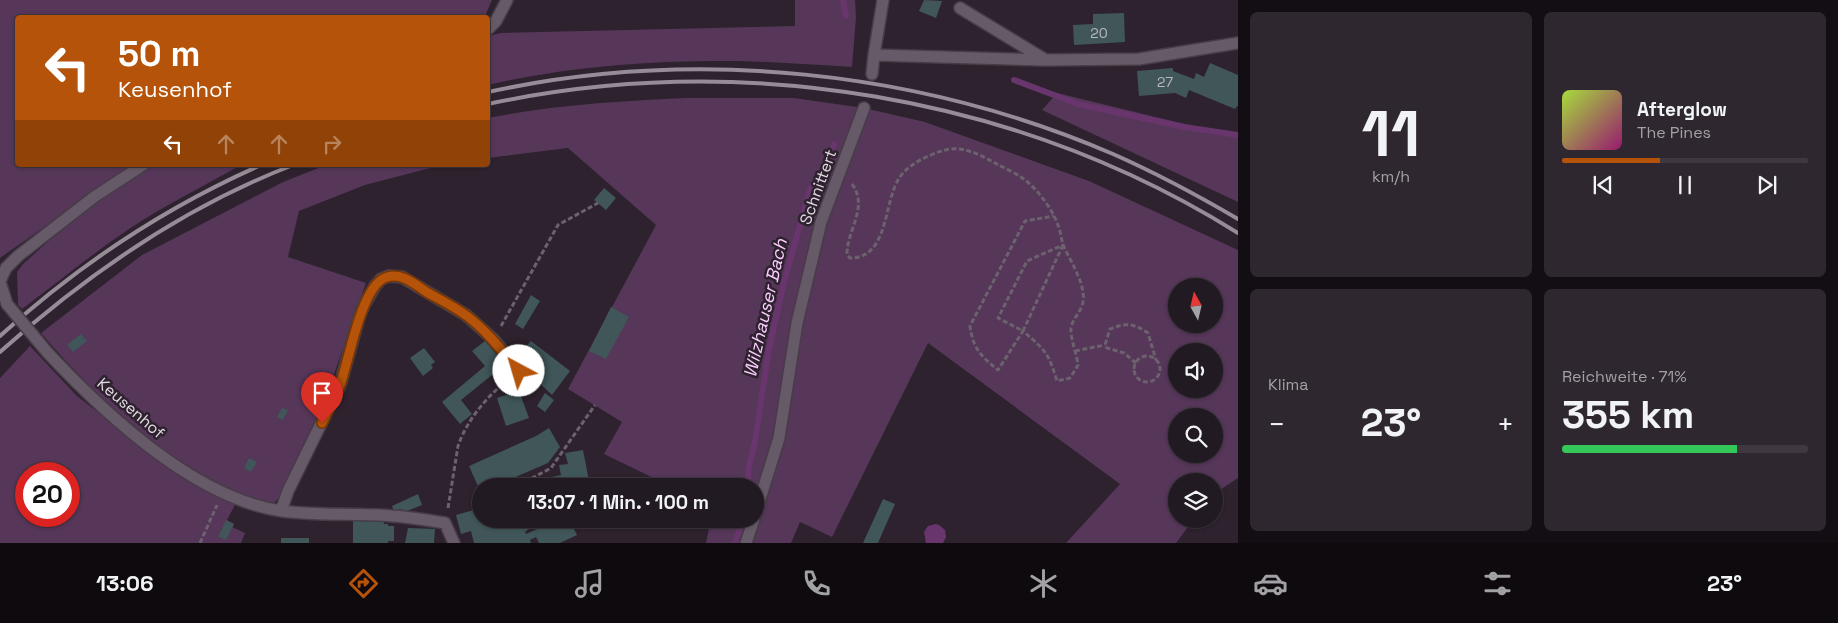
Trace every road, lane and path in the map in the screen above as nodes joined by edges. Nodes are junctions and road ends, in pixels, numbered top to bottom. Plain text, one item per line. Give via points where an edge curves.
1 (507, 0) edge
2 (883, 0) edge
3 (960, 8) dead end
4 (490, 27) edge
5 (1238, 43) edge
6 (874, 55) junction
7 (1045, 60) junction
8 (872, 74) dead end
9 (864, 108) dead end
10 (140, 167) edge
11 (840, 175) junction
12 (598, 204) dead end
13 (1054, 216) junction
14 (1063, 245) junction
15 (0, 282) edge
16 (1023, 332) junction
17 (493, 339) junction
18 (1105, 345) junction
19 (1076, 351) junction
20 (1156, 360) junction
21 (1136, 363) junction
22 (519, 371) joint
23 (595, 405) dead end
24 (532, 478) edge
25 (764, 487) edge
26 (222, 492) junction
27 (281, 511) junction
28 (447, 511) dead end
29 (751, 528) edge
30 (200, 543) edge
31 (454, 543) edge
32 (746, 543) edge

1 - 4 lane
2 - 6 lane
3 - 7 lane
5 - 7 lane via 1139,59
6 - 7 lane
6 - 8 lane
9 - 11 lane, Schnittert
10 - 15 lane via 94,197 18,256 6,268
11 - 13 path via 851,183 859,198 847,248 850,258 864,255 877,244 895,188 905,171 918,160 947,149 963,148 1025,180
11 - 25 lane, Schnittert via 821,222 797,323 780,438
12 - 17 path via 558,225
13 - 14 path
13 - 16 path via 1025,221 970,326 976,349 998,370
14 - 16 path
14 - 16 path via 1027,261 998,318
14 - 19 path via 1083,292 1083,303 1071,328
15 - 26 lane, Keusenhof, bridge via 7,304 47,352 118,421 168,461
16 - 19 path via 1049,356 1056,381 1070,378 1078,365
17 - 22 lane
17 - 27 lane via 466,316 402,277 381,279 359,317 340,385
18 - 19 path
18 - 20 path via 1110,329 1136,324 1148,333
18 - 21 path via 1124,352
20 - 21 path via 1146,356
20 - 21 path via 1160,365 1159,374 1151,382 1142,382 1136,376
22 - 28 path via 497,388 461,436
23 - 24 path via 551,468
26 - 27 lane, Keusenhof via 253,505
26 - 30 path
27 - 31 lane, Keusenhof via 445,522
29 - 32 lane

